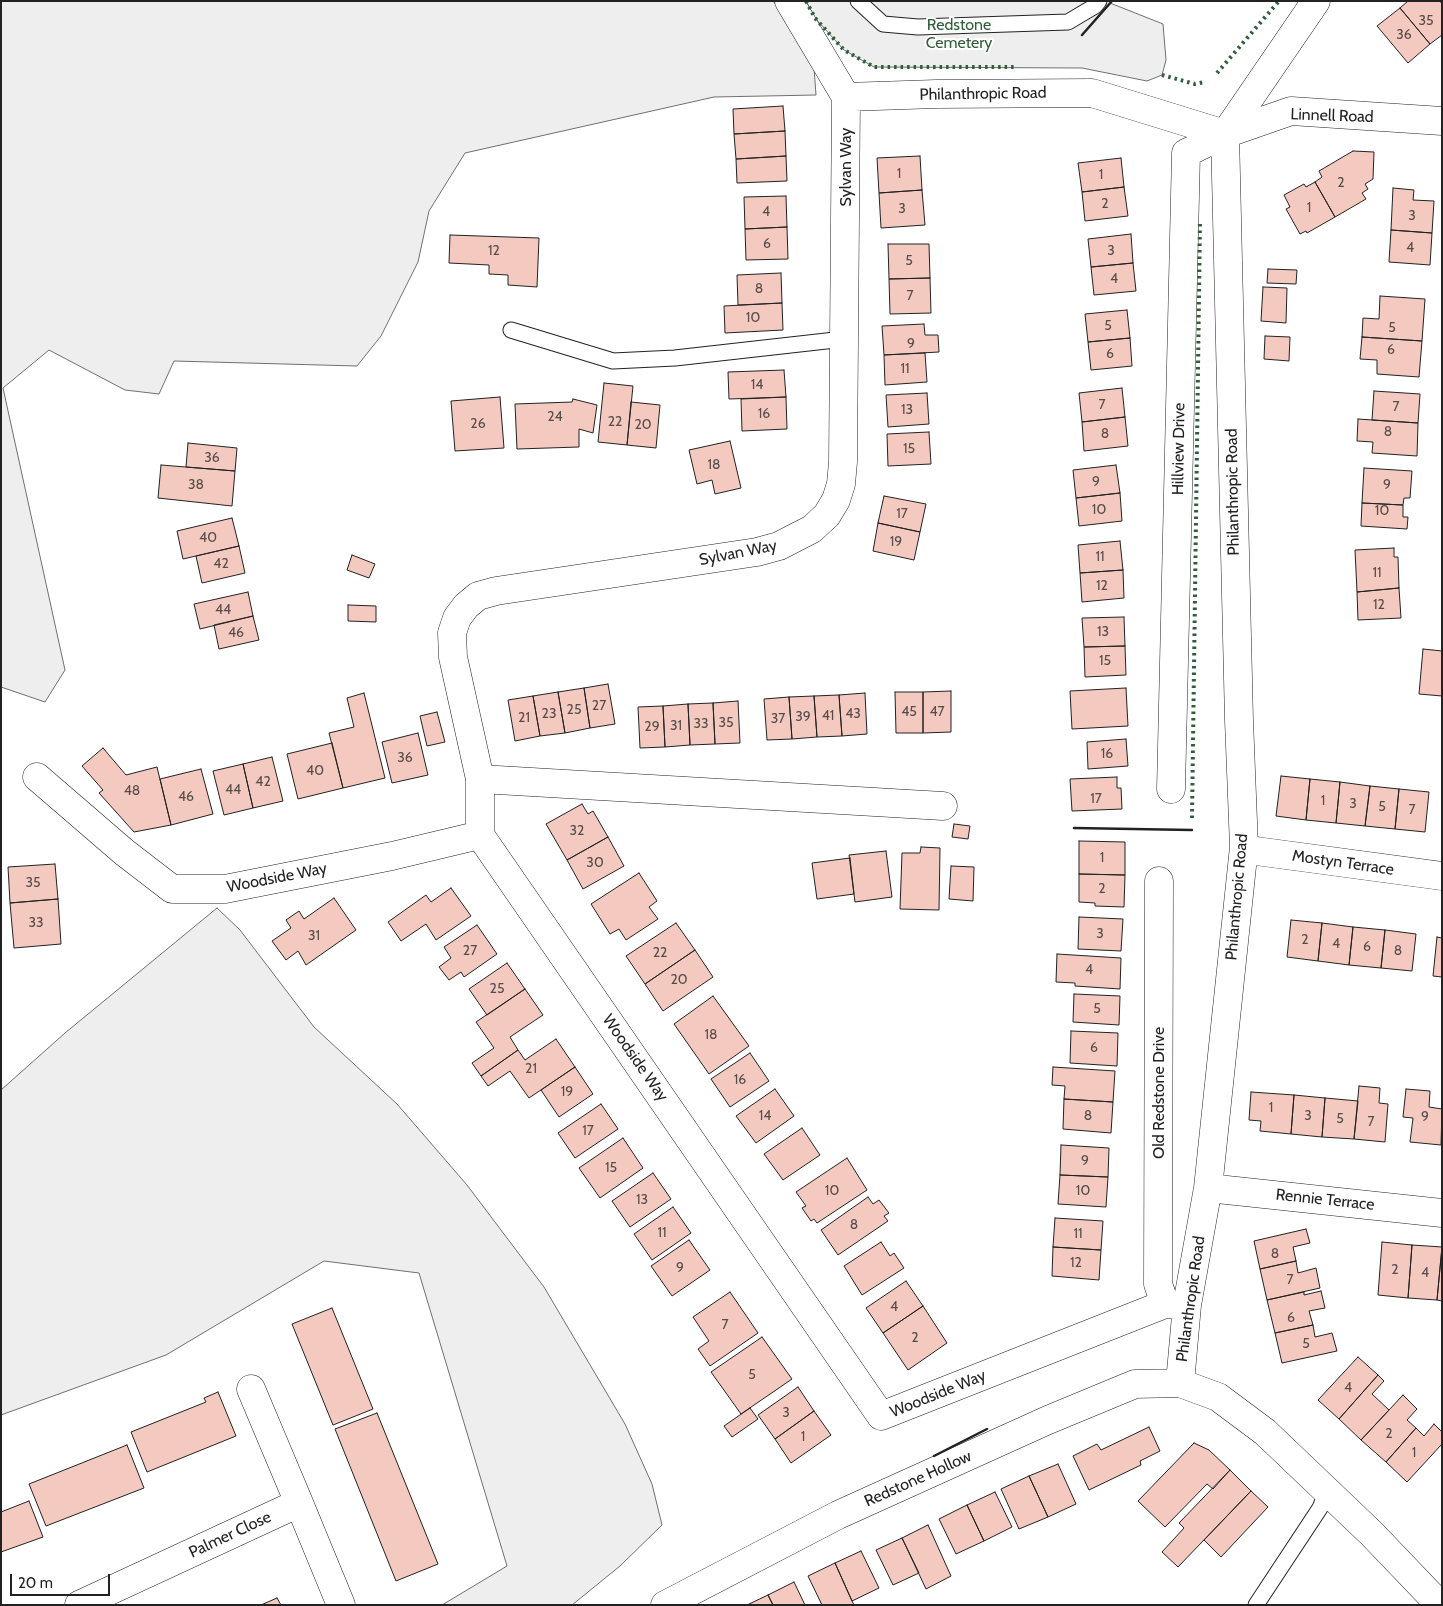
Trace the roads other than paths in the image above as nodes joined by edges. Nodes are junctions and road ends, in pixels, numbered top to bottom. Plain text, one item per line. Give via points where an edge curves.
1 (789, 1) edge
2 (858, 1) edge
3 (1316, 1) edge
4 (1094, 3) edge
5 (846, 98) junction
6 (1442, 121) edge
7 (1225, 134) junction
8 (511, 330) dead end
9 (844, 339) junction
10 (37, 777) dead end
11 (480, 779) junction
12 (1171, 789) dead end
13 (943, 806) dead end
14 (480, 835) junction
15 (1244, 847) junction
16 (1442, 876) edge
17 (1159, 881) dead end
18 (1208, 1188) junction
19 (1442, 1213) edge
20 (1176, 1304) junction
21 (1180, 1383) junction
22 (251, 1388) dead end
23 (1327, 1490) junction
24 (299, 1503) junction
25 (79, 1605) edge
26 (341, 1605) edge
27 (665, 1605) edge
28 (1256, 1605) edge
29 (1440, 1605) edge

1 - 5 street
2 - 4 lane via 883,24 918,27 1068,22
3 - 7 street
5 - 7 street, Philanthropic Road via 1092,93
5 - 9 street, Sylvan Way
6 - 7 street, Linnell Road via 1291,111
7 - 12 street, Hillview Drive via 1186,153
7 - 15 street, Philanthropic Road
8 - 9 lane via 613,361 674,358
9 - 11 street, Sylvan Way via 841,484 827,515 812,529 779,546 757,552 496,591 478,596 466,606 452,633 453,656
10 - 14 street, Woodside Way via 172,889 224,889
11 - 13 street
11 - 14 street, Sylvan Way
14 - 20 street, Woodside Way via 881,1416
15 - 16 street, Mostyn Terrace
15 - 18 street, Philanthropic Road
17 - 20 street, Old Redstone Drive via 1158,1284
18 - 19 street, Rennie Terrace
18 - 20 street, Philanthropic Road
20 - 21 street, Philanthropic Road
21 - 23 street, Philanthropic Road via 1218,1396 1265,1432
21 - 27 street, Redstone Hollow via 1136,1384 1048,1420 838,1515
22 - 24 street
23 - 28 lane via 1320,1508
23 - 29 street, Philanthropic Road
24 - 25 street, Palmer Close
24 - 26 street

